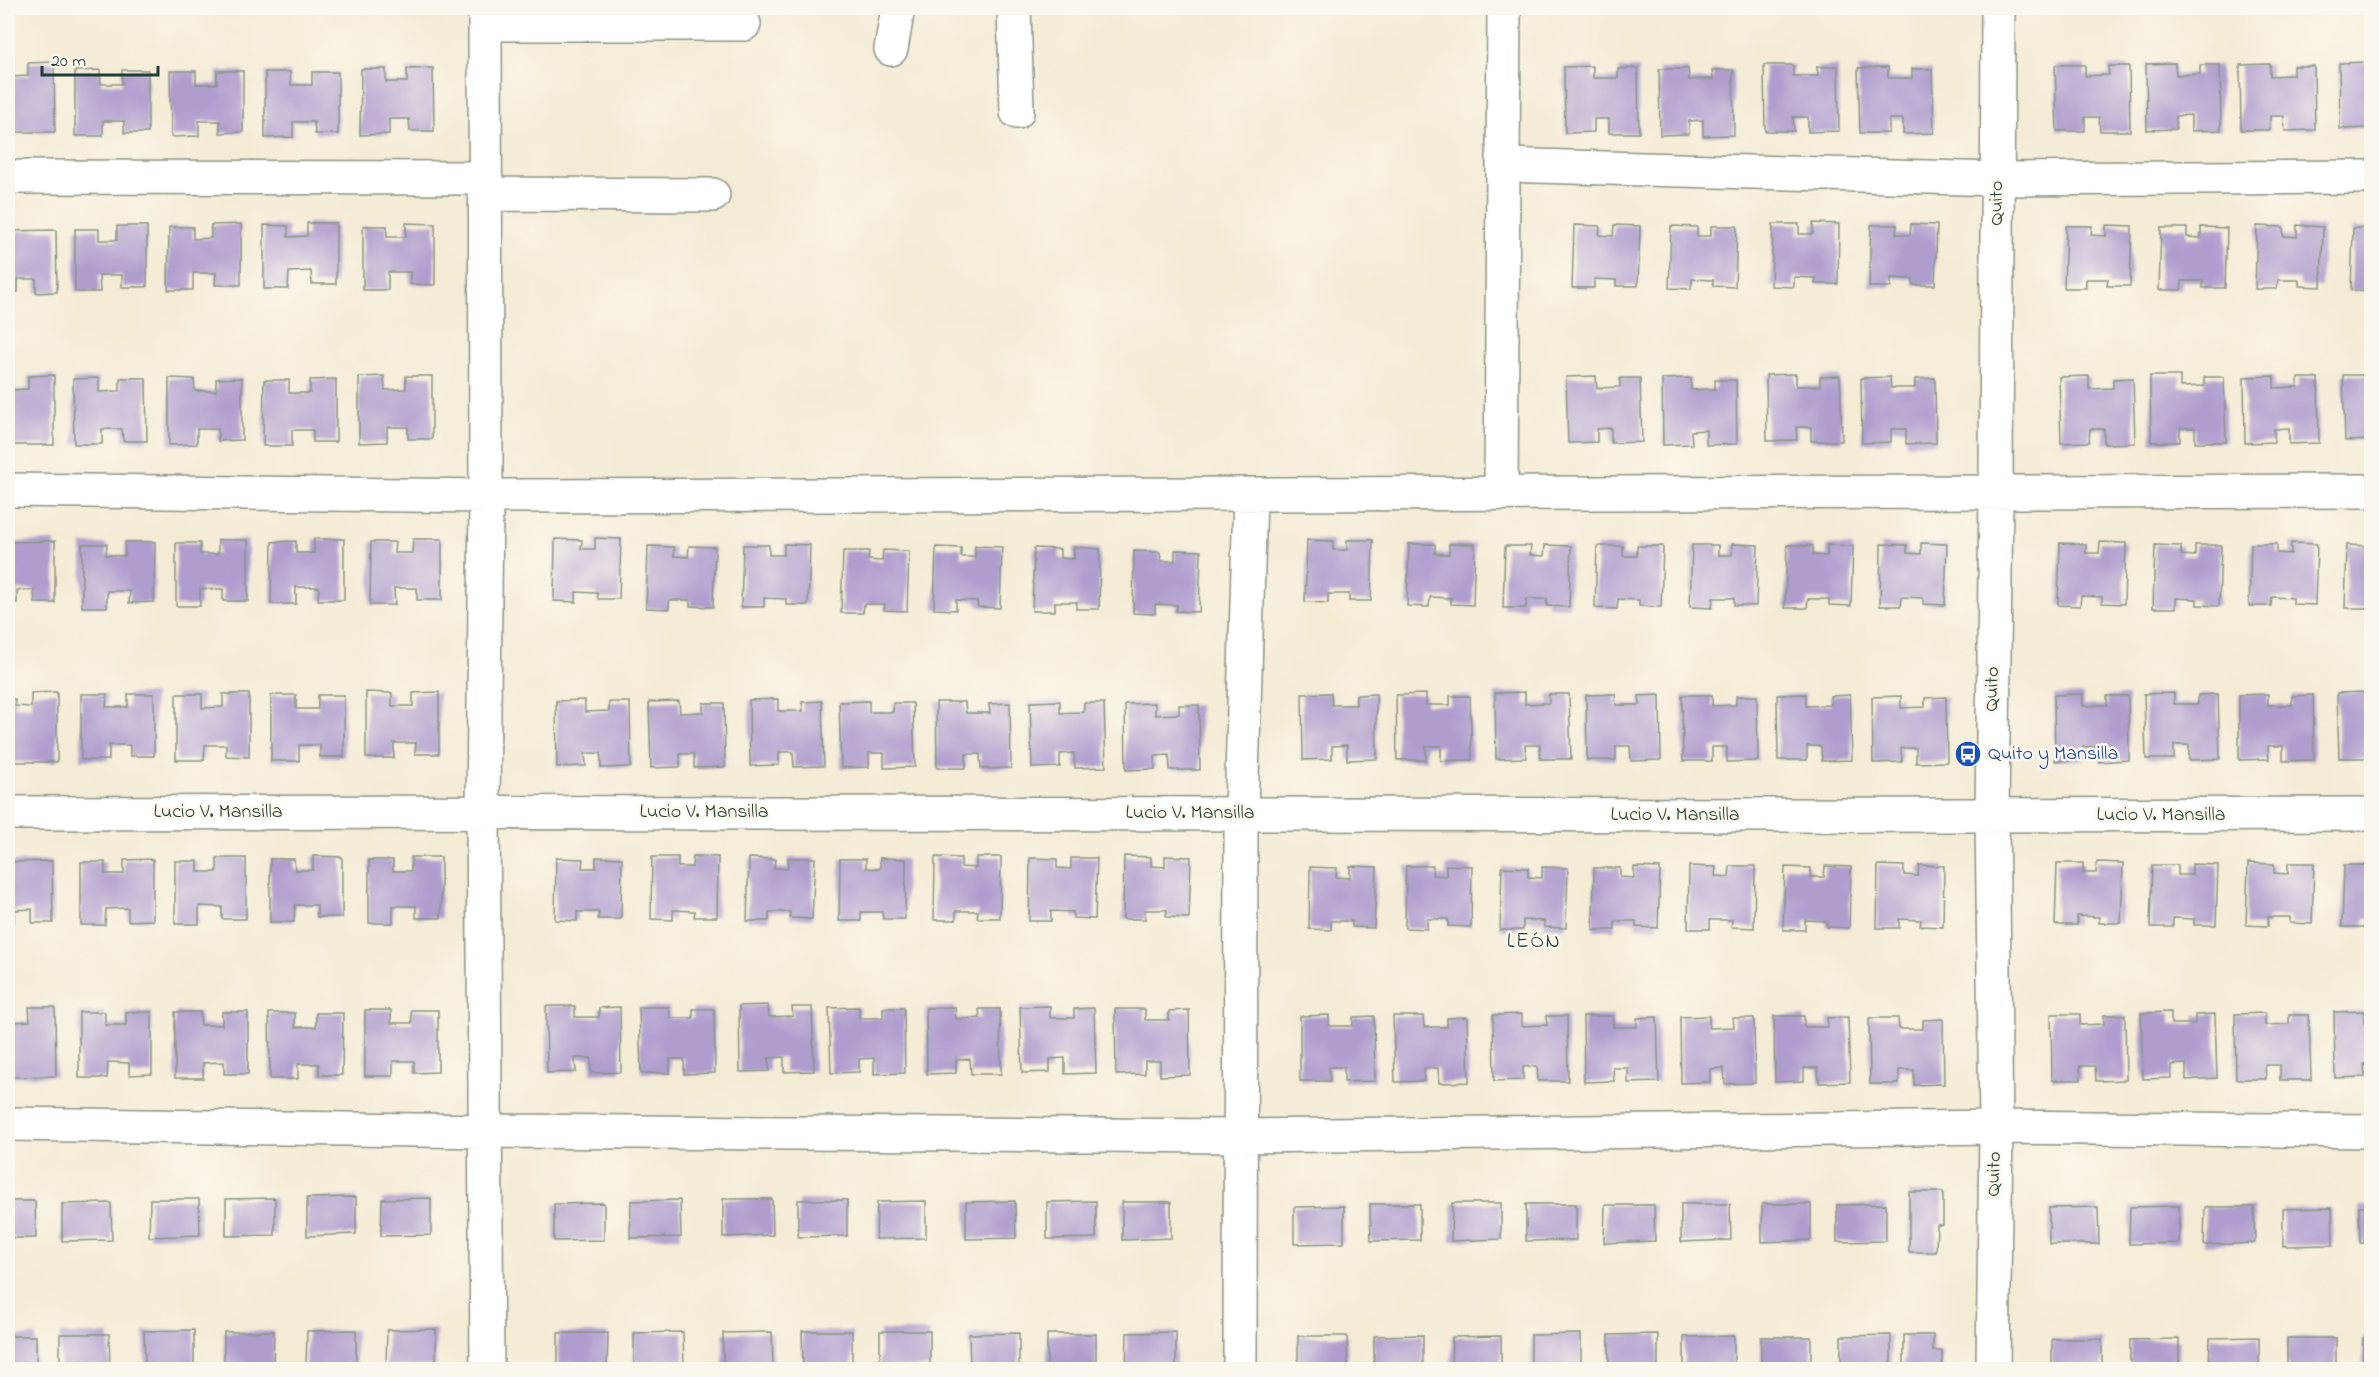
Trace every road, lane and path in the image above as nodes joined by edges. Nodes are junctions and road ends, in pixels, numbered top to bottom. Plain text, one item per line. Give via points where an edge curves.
1 (898, 8) edge
2 (1014, 8) edge
3 (1504, 8) edge
4 (1998, 8) edge
5 (485, 16) edge
6 (744, 24) dead end
7 (891, 49) dead end
8 (1017, 112) dead end
9 (1503, 165) junction
10 (8, 177) edge
11 (2372, 177) edge
12 (1998, 179) junction
13 (486, 186) junction
14 (713, 195) dead end
15 (8, 490) edge
16 (2372, 491) edge
17 (1501, 492) junction
18 (1996, 494) junction
19 (1250, 495) junction
20 (486, 496) junction
21 (483, 811) junction
22 (8, 813) edge
23 (1241, 814) junction
24 (2372, 814) edge
25 (1992, 816) junction
26 (8, 1124) edge
27 (1996, 1127) junction
28 (486, 1131) junction
29 (2372, 1131) edge
30 (1240, 1136) junction
31 (487, 1370) edge
32 (1240, 1370) edge
33 (1993, 1370) edge

1 - 7 street
2 - 8 street
3 - 9 street
4 - 12 street, Quito
5 - 6 street
5 - 13 street
9 - 12 street
9 - 17 street
10 - 13 street
11 - 12 street
12 - 18 street, Quito
13 - 14 street
13 - 20 street
15 - 20 street
16 - 18 street
17 - 18 street
17 - 19 street
18 - 25 street, Quito
19 - 20 street
19 - 23 street
20 - 21 street
21 - 22 street, Lucio V. Mansilla
21 - 23 street, Lucio V. Mansilla
21 - 28 street
23 - 25 street, Lucio V. Mansilla
23 - 30 street
24 - 25 street, Lucio V. Mansilla
25 - 27 street, Quito
26 - 28 street
27 - 29 street
27 - 30 street
27 - 33 street, Quito
28 - 30 street
28 - 31 street
30 - 32 street

